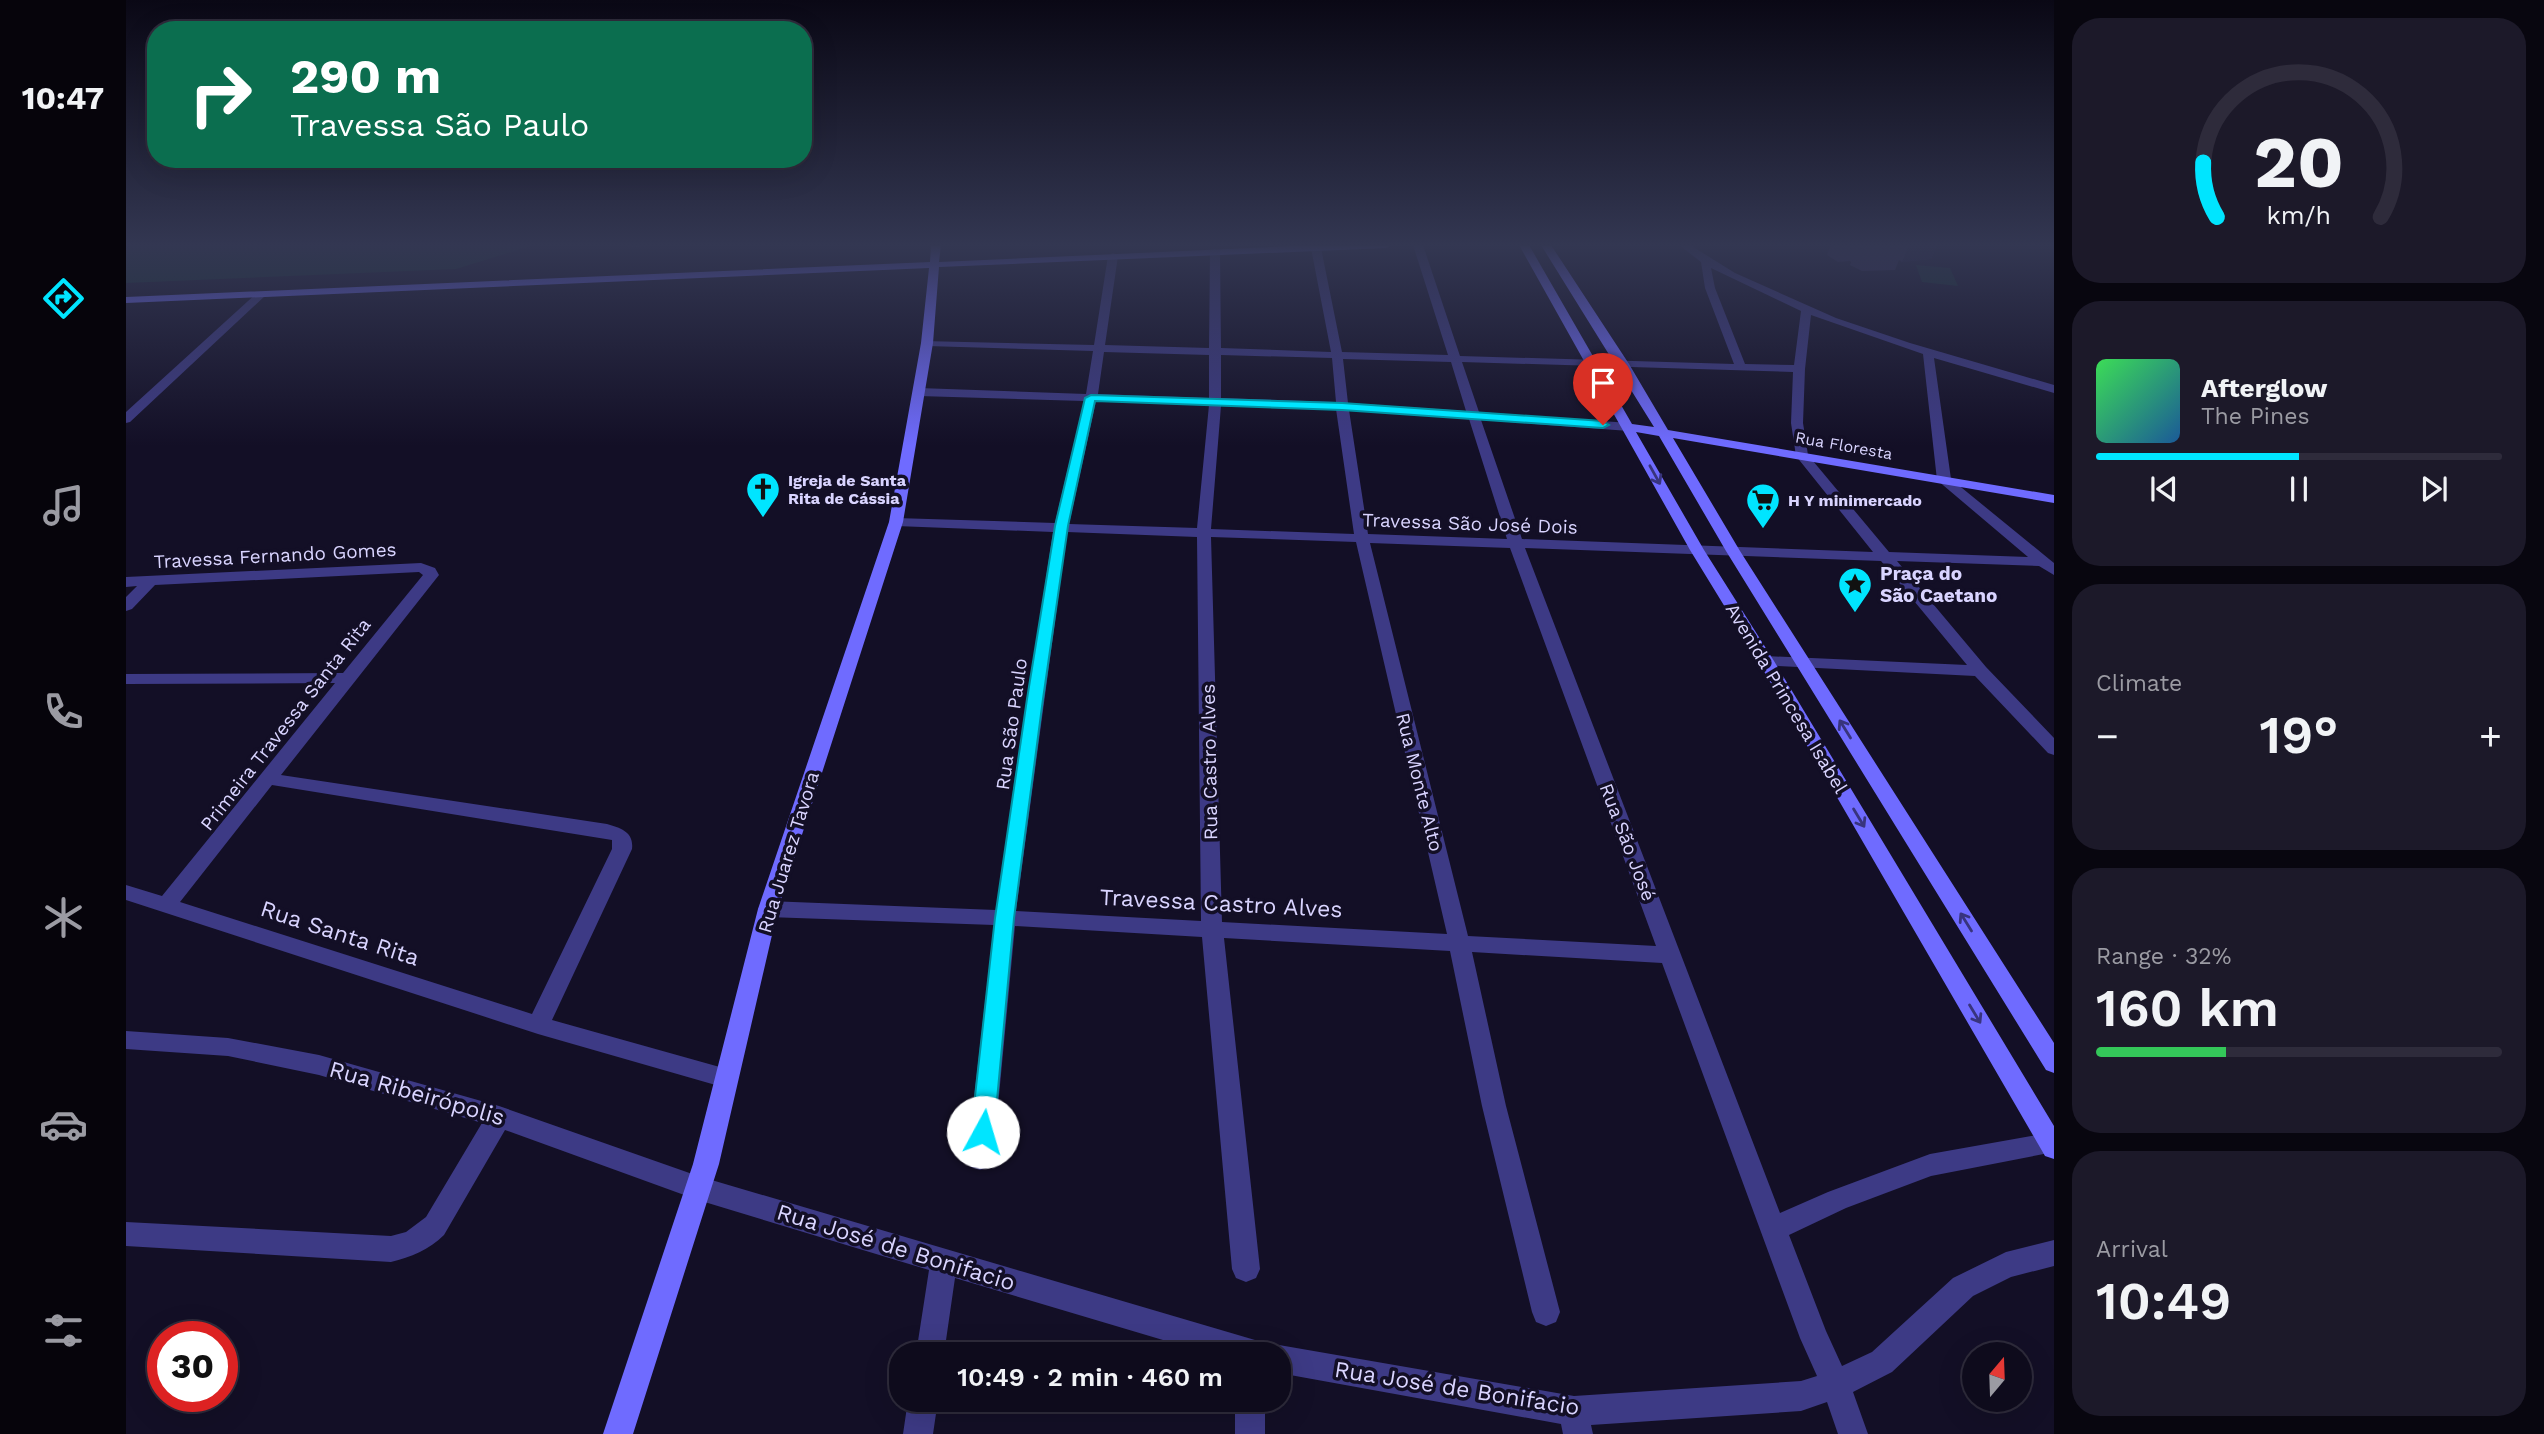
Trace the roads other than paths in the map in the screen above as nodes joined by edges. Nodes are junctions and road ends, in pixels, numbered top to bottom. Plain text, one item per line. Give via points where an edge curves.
1 (243, 312) edge
2 (930, 312) edge
3 (1104, 312) edge
4 (1214, 312) edge
5 (1329, 312) edge
6 (1439, 312) edge
7 (1563, 312) edge
8 (1589, 312) edge
9 (1719, 312) edge
10 (1806, 312) joint
11 (927, 343) junction
12 (1098, 348) junction
13 (1215, 352) junction
14 (1928, 352) junction
15 (1337, 354) junction
16 (1454, 358) junction
17 (1593, 363) junction
18 (1623, 364) junction
19 (1741, 367) junction
20 (1799, 369) junction
21 (2054, 389) edge
22 (919, 392) junction
23 (1091, 398) junction
24 (1215, 402) junction
25 (1342, 406) junction
26 (1474, 415) junction
27 (126, 419) edge
28 (1629, 427) junction
29 (1662, 431) junction
30 (1802, 456) junction
31 (1944, 480) junction
32 (2054, 499) edge
33 (896, 522) junction
34 (1061, 526) junction
35 (1204, 533) junction
36 (1362, 539) junction
37 (1516, 544) junction
38 (1697, 550) junction
39 (1733, 551) junction
40 (1881, 555) junction
41 (2049, 567) edge
42 (426, 569) joint
43 (150, 581) junction
44 (126, 582) edge
45 (126, 606) edge
46 (1766, 661) junction
47 (1802, 662) junction
48 (1980, 671) junction
49 (348, 678) junction
50 (126, 679) edge
51 (2054, 749) edge
52 (270, 779) junction
53 (126, 892) edge
54 (166, 905) junction
55 (768, 909) junction
56 (1005, 918) junction
57 (1212, 929) junction
58 (1459, 942) junction
59 (1671, 955) junction
60 (538, 1025) junction
61 (126, 1040) edge
62 (2054, 1063) edge
63 (725, 1088) junction
64 (499, 1117) junction
65 (2052, 1145) edge
66 (980, 1159) dead end
67 (702, 1176) junction
68 (1774, 1229) junction
69 (126, 1234) edge
70 (2054, 1253) edge
71 (944, 1262) junction
72 (1246, 1269) dead end
73 (1546, 1312) dead end
74 (932, 1342) edge
75 (1212, 1342) edge
76 (1291, 1362) edge
77 (1833, 1379) junction
78 (921, 1412) edge
79 (1250, 1412) edge
80 (1576, 1422) edge
81 (618, 1434) edge
82 (918, 1434) edge
83 (1250, 1434) edge
84 (1853, 1434) edge

1 - 27 street
2 - 11 street, Rua Juarez Tavora
3 - 12 street, Rua São Paulo
4 - 13 street, Rua Castro Alves
5 - 15 street, Rua Monte Alto
6 - 16 street, Rua São José
7 - 17 street, Avenida Princesa Isabel
8 - 18 street, Avenida Princesa Isabel
9 - 19 street
10 - 14 street
10 - 20 street
11 - 12 street
11 - 22 street, Rua Juarez Tavora
12 - 13 street
12 - 23 street, Rua São Paulo
13 - 15 street
13 - 24 street, Rua Castro Alves
14 - 21 street
14 - 31 street
15 - 16 street
15 - 25 street, Rua Monte Alto
16 - 17 street
16 - 26 street, Rua São José
17 - 18 street
17 - 28 street, Avenida Princesa Isabel
18 - 19 street
18 - 29 street, Avenida Princesa Isabel
19 - 20 street
20 - 30 street via 1797,423
22 - 23 street
22 - 33 street, Rua Juarez Tavora
23 - 24 street
23 - 34 street, Rua São Paulo
24 - 25 street
24 - 35 street, Rua Castro Alves
25 - 26 street
25 - 36 street, Rua Monte Alto
26 - 28 street
26 - 37 street, Rua São José
28 - 29 street, Rua Floresta
28 -> 38 street, Avenida Princesa Isabel
29 - 30 street, Rua Floresta
29 - 39 street, Avenida Princesa Isabel
30 - 31 street, Rua Floresta
30 - 40 street
31 - 32 street, Rua Floresta
31 - 41 street
33 - 34 street, Travessa São José Dois
33 - 55 street, Rua Juarez Tavora
34 - 35 street, Travessa São José Dois
34 - 56 street, Rua São Paulo
35 - 36 street, Travessa São José Dois
35 - 57 street, Rua Castro Alves
36 - 37 street, Travessa São José Dois
36 - 58 street, Rua Monte Alto
37 - 38 street, Travessa São José Dois
37 - 59 street, Rua São José
38 - 39 street, Travessa São José Dois
38 - 46 street, Avenida Princesa Isabel
39 - 40 street, Travessa São José Dois
39 - 47 street, Avenida Princesa Isabel
40 - 41 street, Travessa São José Dois
40 - 48 street
42 - 43 street, Travessa Fernando Gomes
42 - 49 street, Primeira Travessa Santa Rita via 431,575
43 - 44 street, Travessa Fernando Gomes
43 - 45 street
46 - 47 street
46 -> 65 street, Avenida Princesa Isabel
47 - 48 street
62 -> 47 street, Avenida Princesa Isabel
48 - 51 street
49 - 50 street
49 - 52 street, Primeira Travessa Santa Rita
52 - 54 street, Primeira Travessa Santa Rita
52 - 60 street via 618,835 622,849
53 - 54 street, Rua Santa Rita
54 - 60 street, Rua Santa Rita
55 - 56 street, Travessa Castro Alves
55 - 63 street, Rua Juarez Tavora
56 - 57 street, Travessa Castro Alves
56 - 66 street, Rua São Paulo
57 - 58 street, Travessa Castro Alves
57 - 72 street, Rua Castro Alves
58 - 59 street, Travessa Castro Alves
58 - 73 street, Rua Monte Alto
59 - 68 street, Rua São José
60 - 63 street, Rua Santa Rita
61 - 64 street, Rua Ribeirópolis via 228,1047 319,1065
63 - 67 street, Rua Juarez Tavora
64 - 67 street, Rua Ribeirópolis
64 - 69 street via 435,1226 411,1245 391,1249
65 - 68 street via 1930,1165
67 - 71 street, Rua José de Bonifacio
67 - 81 street, Rua Juarez Tavora
68 - 77 street, Rua São José
70 - 77 street, Rua José de Bonifacio via 2006,1265 1963,1287 1882,1362
71 - 74 street
71 - 75 street, Rua José de Bonifacio
76 - 80 street, Rua José de Bonifacio
77 - 80 street, Rua José de Bonifacio via 1801,1396
77 - 84 street, Rua São José
78 - 82 street
79 - 83 street

